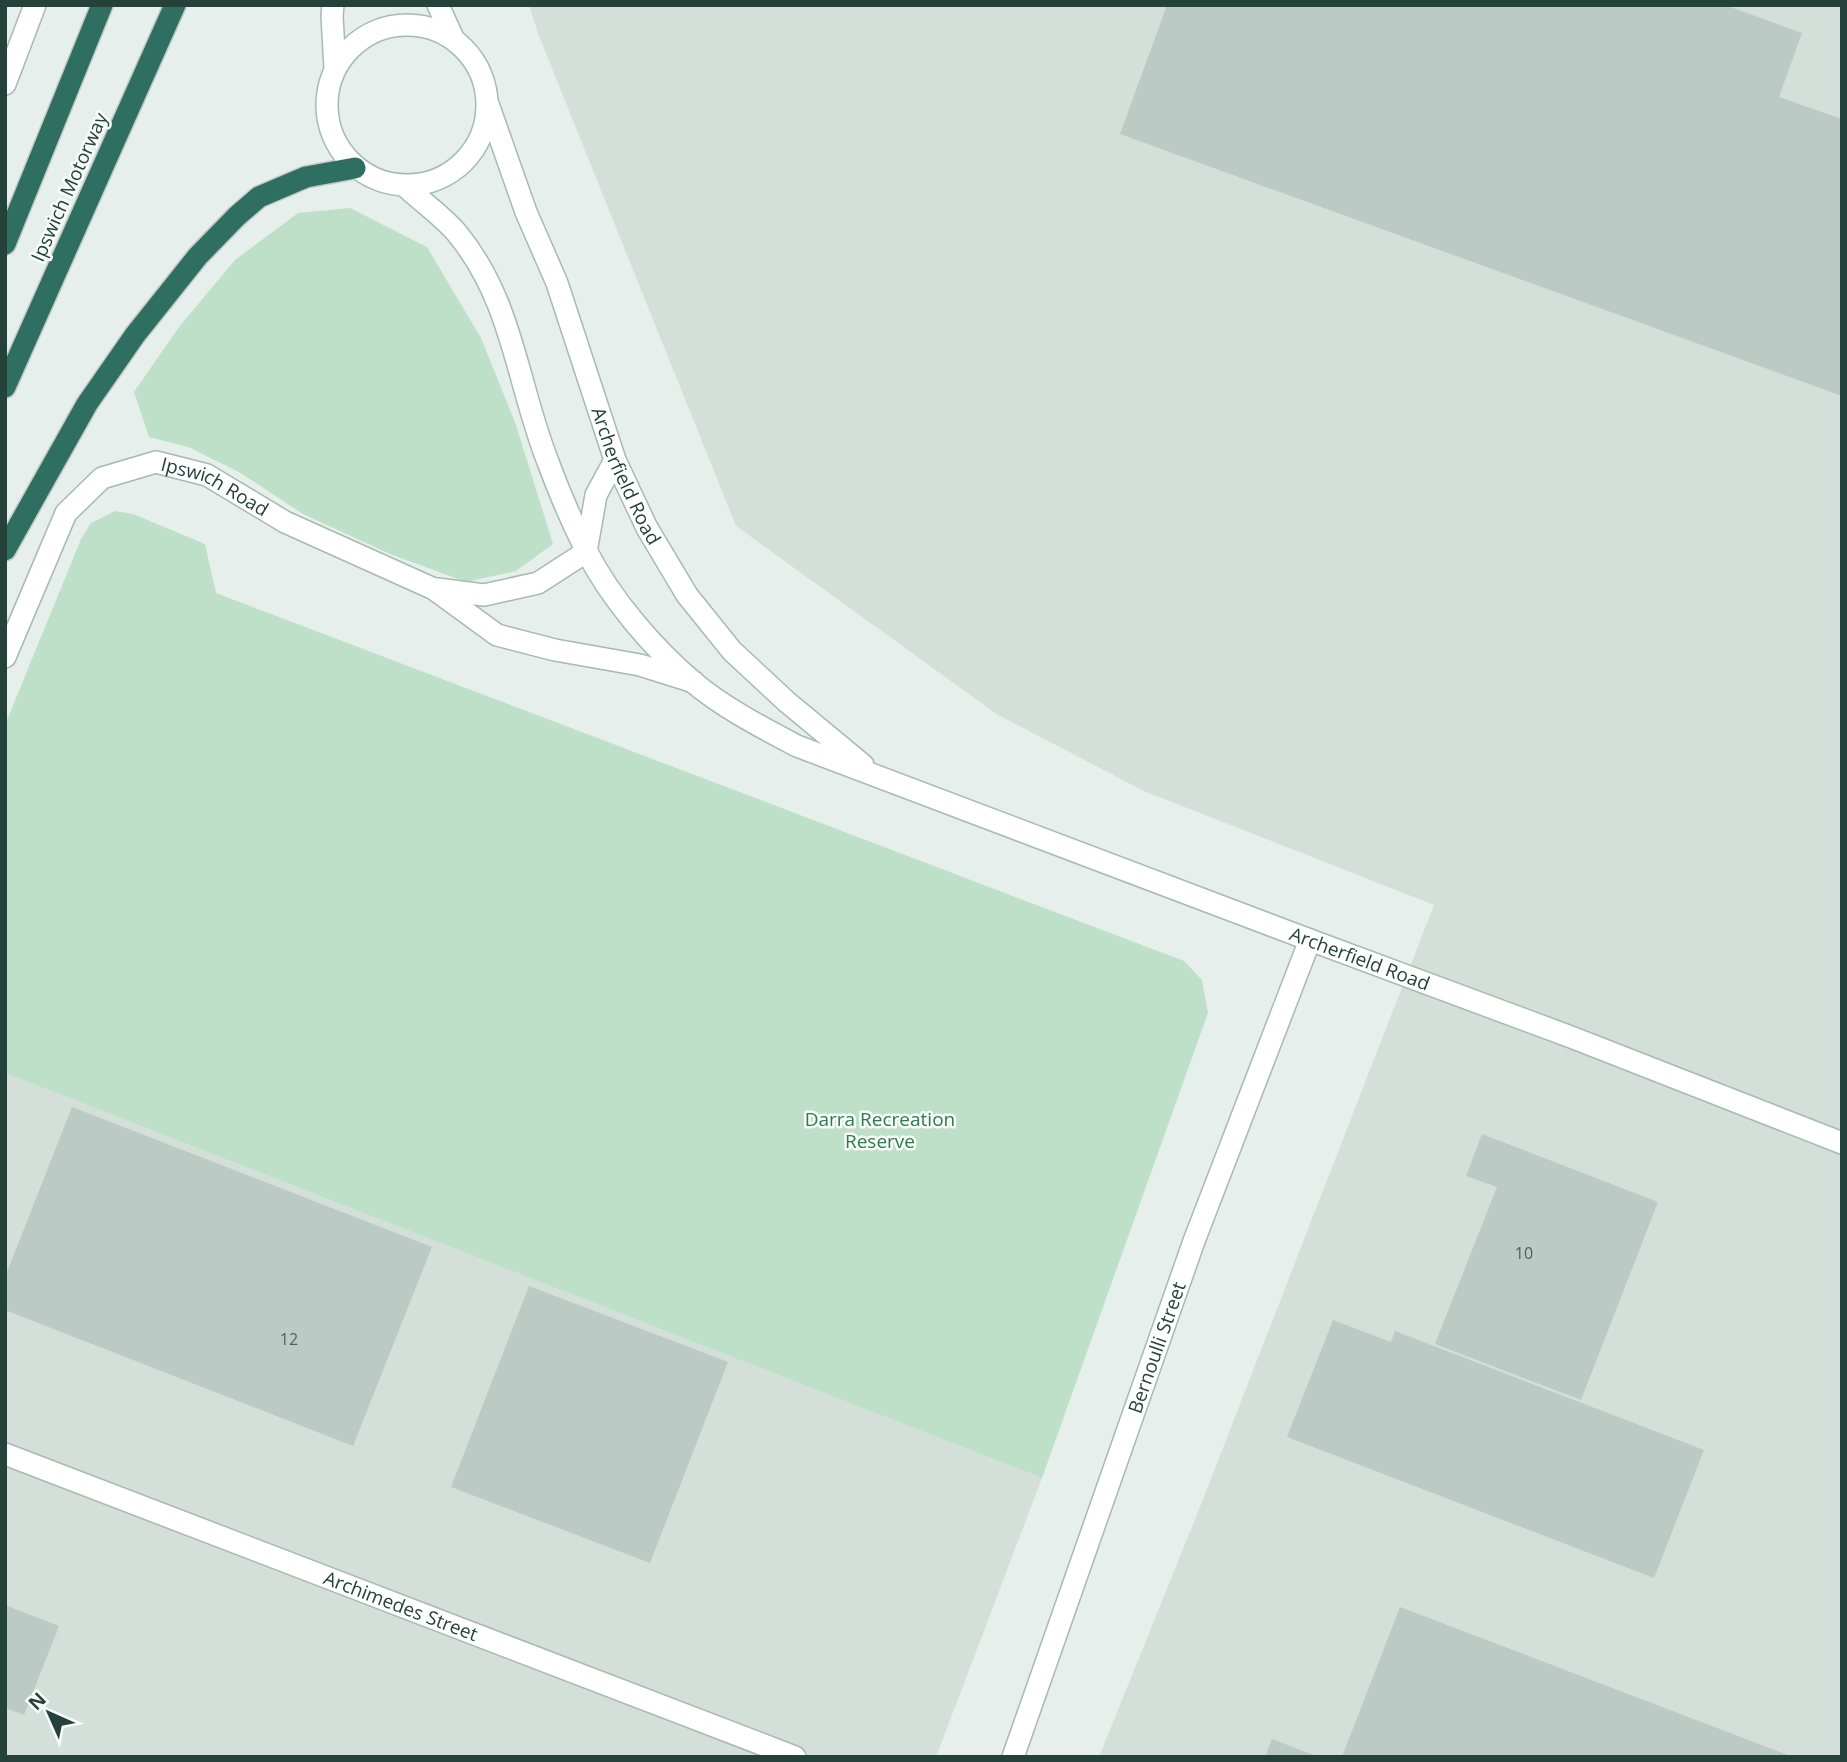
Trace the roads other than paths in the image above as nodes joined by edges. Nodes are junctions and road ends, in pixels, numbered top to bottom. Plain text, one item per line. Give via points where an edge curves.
1 (36, 5) edge
2 (102, 5) edge
3 (175, 5) edge
4 (333, 5) edge
5 (438, 5) edge
6 (453, 38) junction
7 (335, 68) junction
8 (5, 84) edge
9 (488, 104) junction
10 (355, 168) junction
11 (405, 186) junction
12 (5, 244) edge
13 (5, 387) edge
14 (615, 460) junction
15 (5, 550) edge
16 (586, 552) junction
17 (434, 589) junction
18 (5, 657) edge
19 (694, 682) junction
20 (876, 775) junction
21 (1310, 940) junction
22 (1842, 1143) edge
23 (5, 1454) edge
24 (795, 1757) edge
25 (1013, 1757) edge

1 - 8 main road
2 - 12 highway, Ipswich Motorway
3 - 13 highway, Ipswich Motorway
4 - 7 main road
5 - 6 main road
6 - 7 main road via 428,26 401,24 374,31 351,46
6 - 9 main road via 472,56 484,78
7 - 10 main road via 326,94 327,122 337,147
9 - 11 main road via 484,130 472,153 454,171
9 - 14 main road, Archerfield Road via 557,283
10 - 11 main road via 379,181
10 - 15 highway via 306,177 259,197 198,256 87,404
11 - 16 main road, Archerfield Road via 456,232 489,282 510,332 547,460
14 - 16 main road via 596,495
14 - 20 main road, Archerfield Road via 647,528 687,595 732,651
16 - 17 main road, Ipswich Road via 538,583 484,595
16 - 19 main road, Archerfield Road via 651,641
17 - 18 main road, Ipswich Road via 285,522 207,475 156,462 102,478 66,513
17 - 19 main road, Ipswich Road via 497,635 640,665
19 - 20 main road, Archerfield Road via 741,716 797,746
20 - 21 main road, Archerfield Road
21 - 22 main road, Archerfield Road
21 - 25 main road, Bernoulli Street via 1194,1241
23 - 24 main road, Archimedes Street

